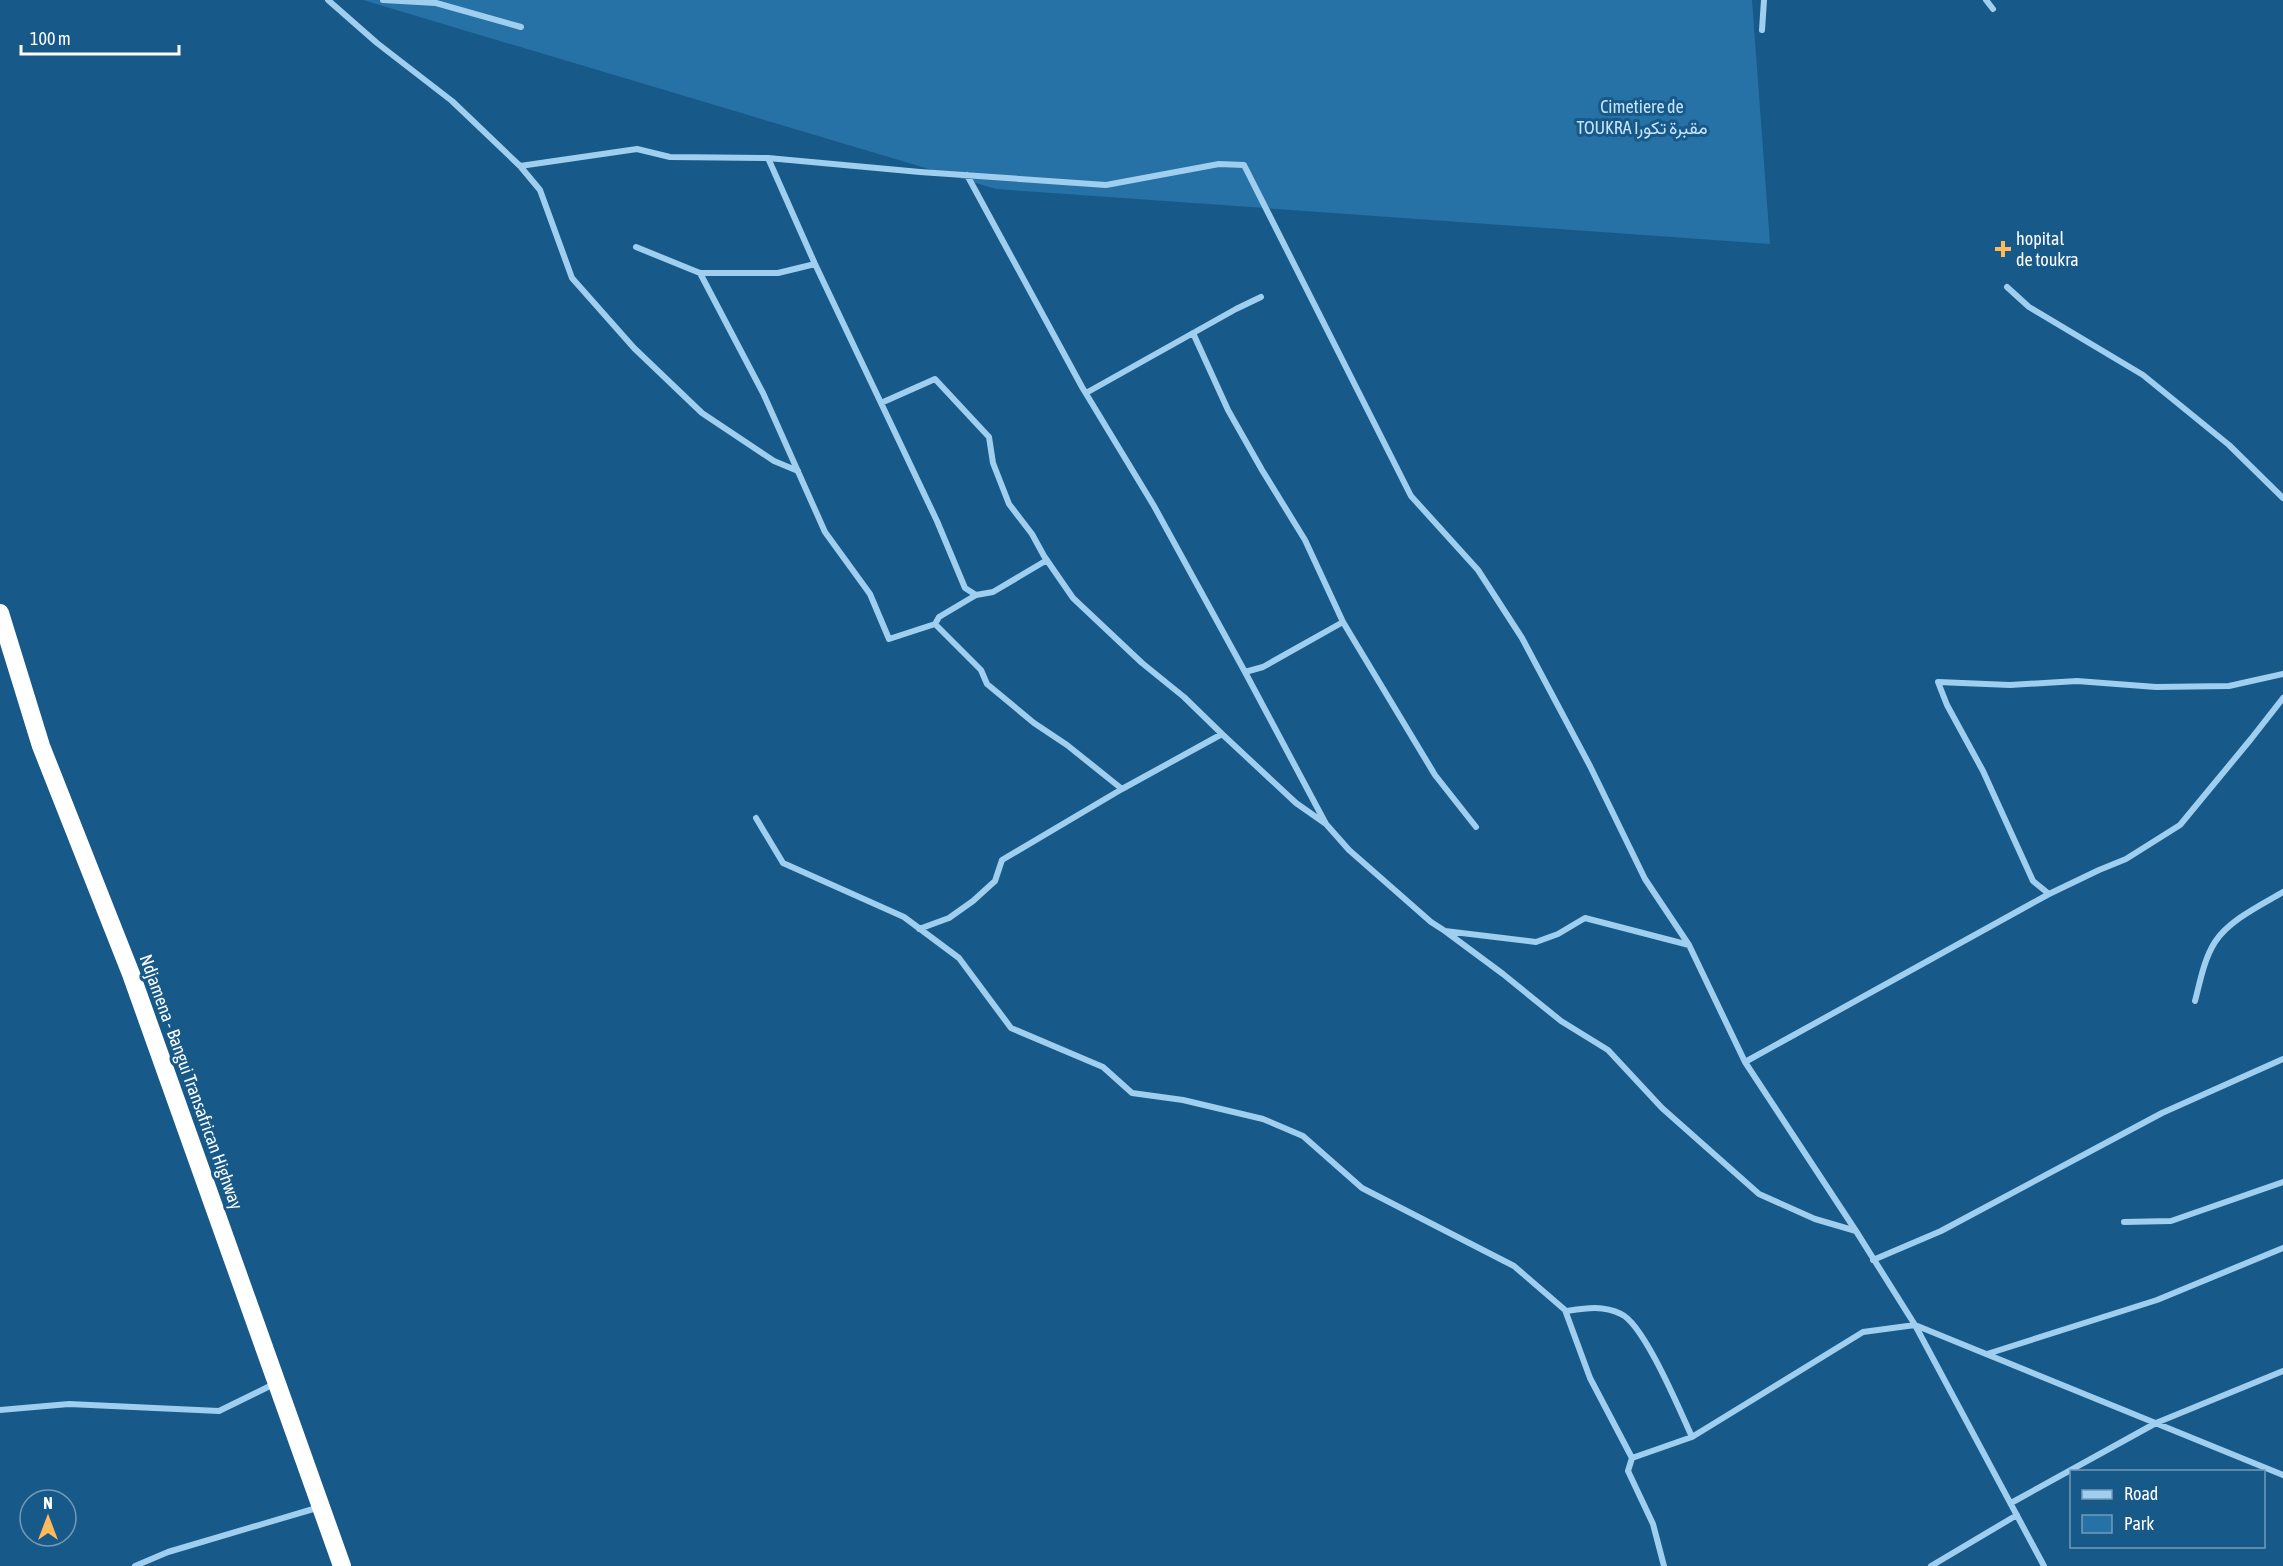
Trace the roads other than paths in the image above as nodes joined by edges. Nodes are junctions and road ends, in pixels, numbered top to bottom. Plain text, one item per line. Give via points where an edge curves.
1 (328, 0) edge
2 (383, 0) edge
3 (1764, 0) edge
4 (1986, 0) edge
5 (1993, 9) dead end
6 (521, 27) dead end
7 (1762, 30) dead end
8 (768, 158) junction
9 (520, 166) junction
10 (967, 175) junction
11 (636, 247) dead end
12 (815, 264) junction
13 (700, 273) junction
14 (2007, 287) dead end
15 (1261, 297) dead end
16 (1193, 333) junction
17 (1086, 393) junction
18 (881, 403) junction
19 (798, 471) junction
20 (2283, 498) edge
21 (1047, 560) junction
22 (976, 596) junction
23 (0, 613) edge
24 (1343, 622) junction
25 (935, 624) junction
26 (1245, 672) junction
27 (2283, 675) edge
28 (2283, 698) edge
29 (1222, 734) junction
30 (1122, 789) junction
31 (756, 818) dead end
32 (1326, 824) junction
33 (1476, 827) dead end
34 (2283, 892) edge
35 (2049, 894) junction
36 (919, 929) junction
37 (1445, 931) junction
38 (1689, 945) junction
39 (2195, 1001) dead end
40 (2283, 1059) edge
41 (1744, 1062) junction
42 (2283, 1182) edge
43 (2124, 1222) dead end
44 (1856, 1231) junction
45 (2283, 1248) edge
46 (1873, 1260) junction
47 (1567, 1311) dead end
48 (1914, 1325) junction
49 (1987, 1354) junction
50 (2283, 1371) edge
51 (276, 1383) junction
52 (0, 1410) edge
53 (2156, 1423) junction
54 (1692, 1437) junction
55 (1632, 1458) junction
56 (2070, 1470) edge
57 (2071, 1470) edge
58 (2283, 1475) edge
59 (2011, 1503) junction
60 (321, 1506) junction
61 (2017, 1515) junction
62 (135, 1566) edge
63 (342, 1566) edge
64 (1664, 1566) edge
65 (1931, 1566) edge
66 (2044, 1566) edge

1 - 9 street via 452,100
2 - 6 street via 436,3
3 - 7 street
4 - 5 street
8 - 9 street via 670,157 638,149
8 - 10 street
8 - 12 street
9 - 19 street via 540,190 572,278 634,348 702,414 774,461
10 - 17 street
10 - 38 street via 1106,185 1219,164 1244,165 1411,496 1478,570 1522,638 1645,879
11 - 13 street
12 - 13 street via 778,273
12 - 18 street
13 - 19 street via 763,393
14 - 20 street via 2029,307 2143,375 2229,445
15 - 16 street
16 - 17 street
16 - 24 street via 1228,410 1305,540
17 - 26 street via 1154,506
18 - 21 street via 935,379 989,438 993,463 1009,504
18 - 22 street via 965,588
19 - 25 street via 825,532 870,594 890,639
21 - 22 street via 993,592
21 - 29 street via 1073,598
22 - 25 street via 939,617
23 - 51 highway, Ndjamena - Bangui Transafrican Highway via 41,746 131,975
24 - 26 street via 1263,667
24 - 33 street via 1436,775
25 - 30 street via 981,670 987,684
26 - 32 street
27 - 35 street via 2229,686 1938,682 2033,881
28 - 35 street via 2180,825 2126,859
29 - 30 street
29 - 32 street via 1296,803
30 - 36 street via 1002,860 995,880 973,901 949,918
31 - 36 street via 783,863 904,917
32 - 37 street via 1349,850
34 - 39 street via 2240,917 2215,941
35 - 41 street
36 - 55 street via 959,958 1011,1028 1103,1067 1132,1093 1183,1100 1263,1119 1303,1136 1362,1188 1514,1266 1565,1310 1590,1378
37 - 38 street via 1536,942 1585,918
37 - 44 street via 1561,1021 1608,1050 1662,1108 1759,1194 1815,1219
38 - 41 street
40 - 46 street via 2162,1113 1941,1231
41 - 44 street
42 - 43 street via 2171,1221
44 - 46 street
45 - 49 street via 2157,1300
46 - 48 street
47 - 54 street via 1594,1306 1623,1314 1647,1341
48 - 49 street
48 - 54 street via 1863,1332
48 - 59 street
49 - 53 street
50 - 53 street
51 - 52 street via 219,1412 69,1404
51 - 60 highway, Ndjamena - Bangui Transafrican Highway
53 - 57 street
53 - 58 street
54 - 55 street
55 - 64 street via 1628,1471 1653,1524
56 - 59 street
59 - 61 street
60 - 62 street via 168,1552
60 - 63 highway, Ndjamena - Bangui Transafrican Highway
61 - 65 street
61 - 66 street

